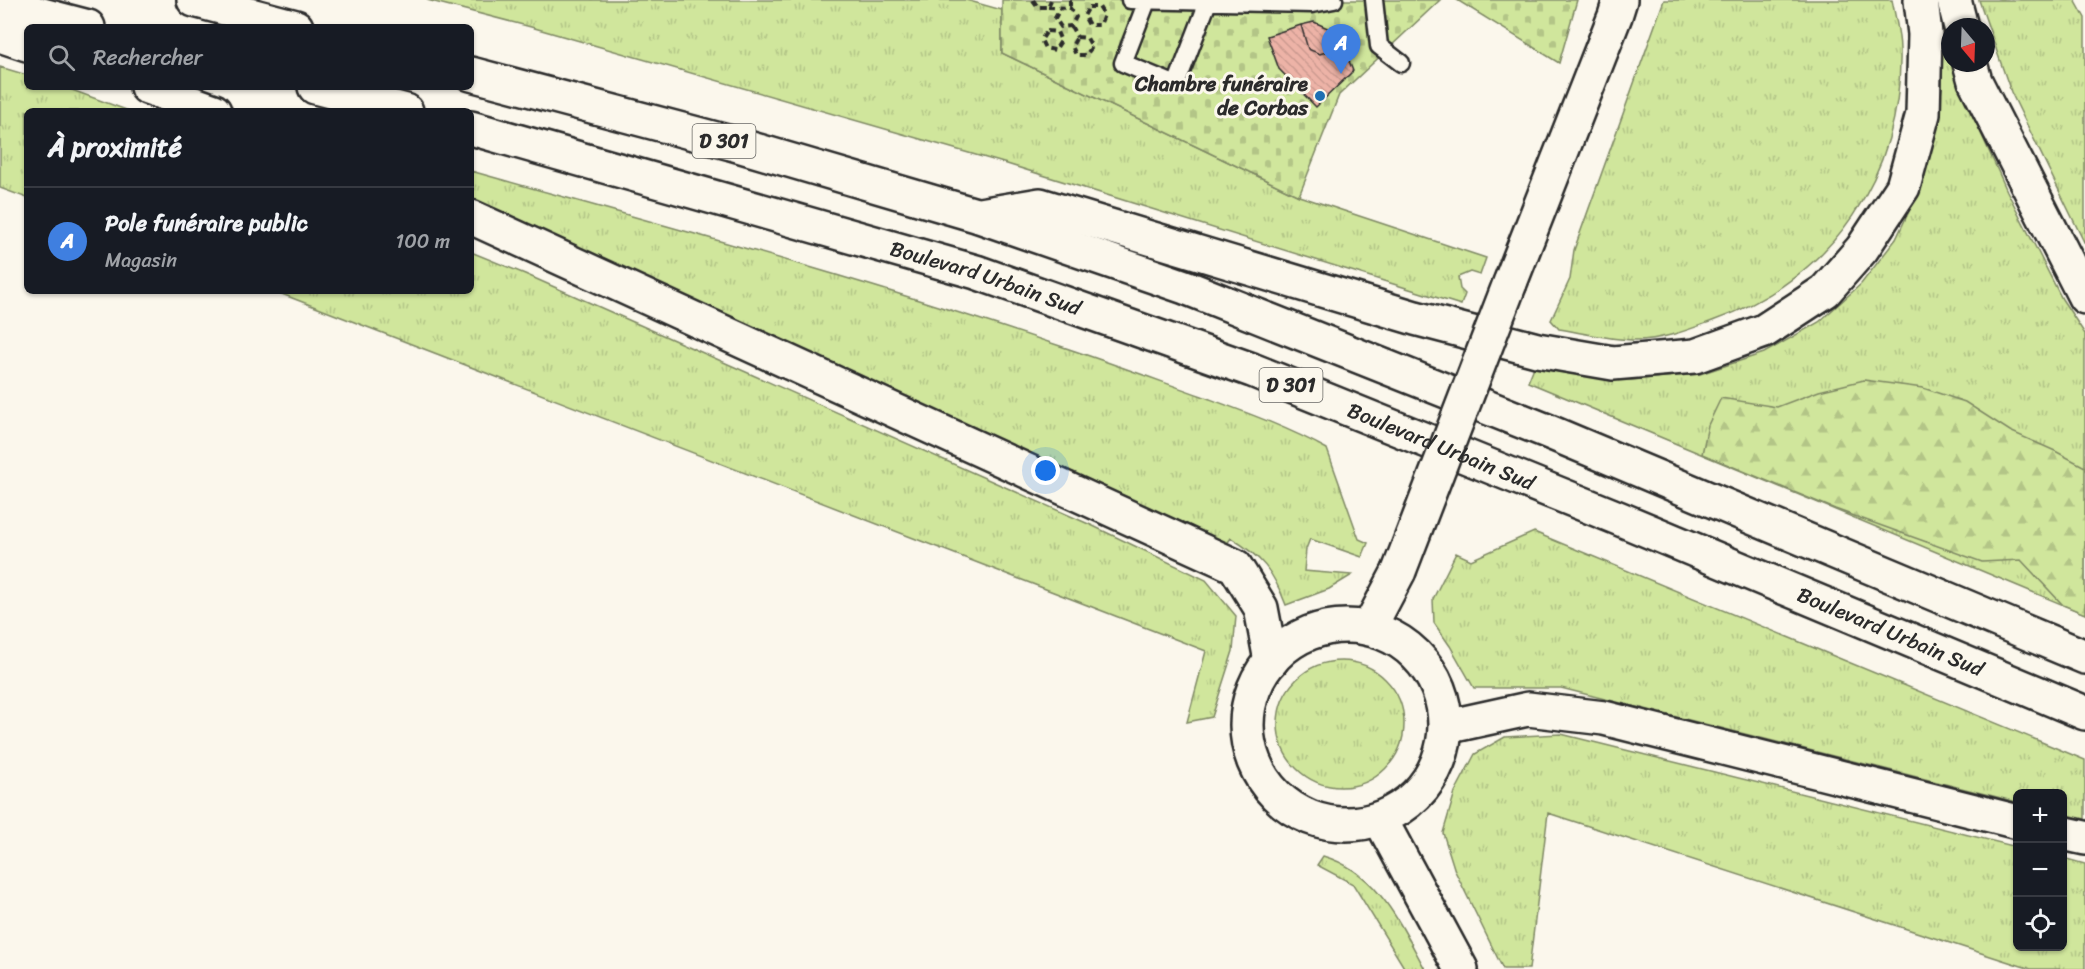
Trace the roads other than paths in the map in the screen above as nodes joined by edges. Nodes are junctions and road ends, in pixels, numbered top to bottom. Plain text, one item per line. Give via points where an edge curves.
1 (194, 0) edge
2 (1130, 0) edge
3 (1334, 0) edge
4 (1374, 0) edge
5 (1620, 0) edge
6 (1921, 0) edge
7 (1954, 0) edge
8 (1147, 1) edge
9 (1208, 2) junction
10 (0, 4) edge
11 (1959, 18) edge
12 (77, 24) edge
13 (285, 24) edge
14 (0, 35) edge
15 (24, 43) edge
16 (1401, 63) dead end
17 (1972, 72) edge
18 (474, 75) edge
19 (155, 90) edge
20 (326, 90) edge
21 (206, 108) edge
22 (395, 108) edge
23 (474, 129) edge
24 (976, 215) junction
25 (474, 218) edge
26 (2085, 297) edge
27 (1369, 628) junction
28 (2085, 657) edge
29 (1270, 661) junction
30 (2085, 713) edge
31 (1446, 727) junction
32 (1380, 819) junction
33 (2013, 821) edge
34 (2067, 834) edge
35 (2085, 838) edge
36 (1461, 969) edge

1 - 13 main road
2 - 8 lane
3 - 9 lane via 1312,4
4 - 16 lane via 1379,46
5 - 27 main road, bridge via 1399,571
6 - 24 main road via 1925,34 1923,114 1903,187 1862,249 1825,291 1764,331 1695,356 1613,363 1536,350 1415,318 1040,205
7 - 11 main road
8 - 9 lane
8 - 9 lane via 1124,63 1176,84
10 - 12 main road
14 - 15 main road
17 - 26 main road
18 - 24 main road, D 301 via 731,143
19 - 21 main road
20 - 22 main road
23 - 30 main road, Boulevard Urbain Sud / D 301 via 976,272 1252,370
24 - 28 main road, D 301 via 1185,287 1547,431
25 - 29 main road via 1235,566 1261,608
27 - 29 main road via 1341,626 1315,631 1291,643
27 - 31 main road via 1400,641 1425,664 1441,694
29 - 32 main road via 1254,689 1247,720 1251,752 1264,782 1287,805 1316,819 1348,824
31 - 32 main road via 1440,757 1427,783 1406,804
31 - 33 main road via 1528,709 1604,718
32 - 36 main road
34 - 35 main road

